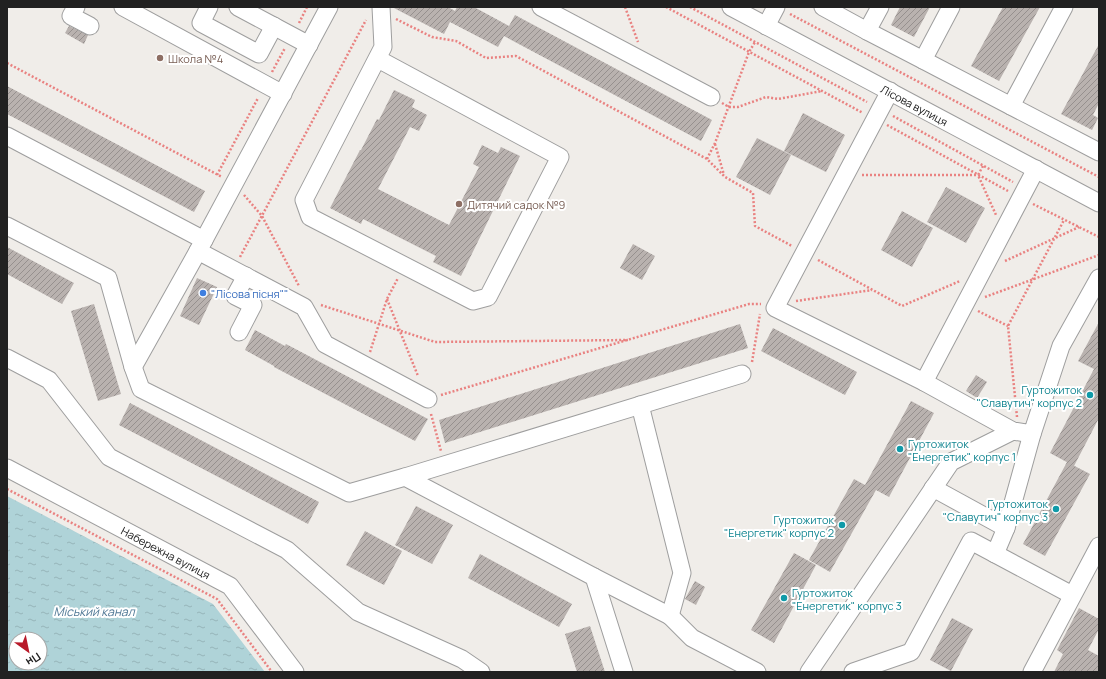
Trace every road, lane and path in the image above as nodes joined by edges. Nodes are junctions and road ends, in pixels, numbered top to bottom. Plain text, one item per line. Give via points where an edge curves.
1 (76, 7) edge
2 (122, 7) edge
3 (209, 7) edge
4 (238, 7) edge
5 (330, 7) edge
6 (541, 7) edge
7 (625, 7) edge
8 (690, 7) edge
9 (731, 7) edge
10 (823, 7) edge
11 (880, 7) edge
12 (951, 7) edge
13 (1064, 7) edge
14 (780, 9) edge
15 (377, 11) edge
16 (90, 26) dead end
17 (274, 26) junction
18 (766, 26) junction
19 (867, 30) junction
20 (755, 42) junction
21 (309, 45) junction
22 (378, 60) junction
23 (923, 60) junction
24 (646, 63) junction
25 (7, 64) edge
26 (823, 91) dead end
27 (890, 91) junction
28 (283, 94) junction
29 (711, 97) joint
30 (1011, 106) junction
31 (729, 107) junction
32 (881, 109) junction
33 (7, 136) edge
34 (715, 143) junction
35 (1099, 152) edge
36 (707, 159) junction
37 (983, 166) junction
38 (1036, 169) junction
39 (978, 175) junction
40 (846, 176) junction
41 (725, 177) junction
42 (1099, 177) edge
43 (234, 184) junction
44 (1025, 189) junction
45 (1098, 199) edge
46 (262, 216) junction
47 (1064, 220) dead end
48 (7, 226) edge
49 (1079, 227) dead end
50 (1003, 232) junction
51 (1055, 238) junction
52 (201, 245) junction
53 (804, 253) junction
54 (1099, 255) edge
55 (1004, 262) dead end
56 (404, 265) junction
57 (239, 273) junction
58 (1099, 278) edge
59 (1034, 280) junction
60 (960, 281) dead end
61 (872, 290) junction
62 (302, 293) dead end
63 (387, 299) junction
64 (777, 304) junction
65 (320, 305) dead end
66 (964, 305) junction
67 (379, 324) junction
68 (1008, 326) junction
69 (400, 331) junction
70 (239, 332) dead end
71 (628, 340) junction
72 (7, 358) edge
73 (365, 365) junction
74 (133, 367) junction
75 (747, 368) joint
76 (924, 382) junction
77 (428, 399) junction
78 (640, 405) junction
79 (1021, 432) junction
80 (445, 465) junction
81 (7, 468) edge
82 (405, 477) junction
83 (933, 488) junction
84 (7, 489) edge
85 (1006, 528) junction
86 (1099, 546) edge
87 (996, 554) junction
88 (594, 577) junction
89 (1072, 595) junction
90 (670, 616) junction
91 (272, 672) edge
92 (295, 672) edge
93 (482, 672) edge
94 (624, 672) edge
95 (757, 672) edge
96 (809, 672) edge
97 (853, 672) edge
98 (1032, 672) edge

1 - 16 street via 71,16
2 - 28 street
3 - 17 street via 201,23 259,54
4 - 17 street
5 - 21 street
6 - 24 street
7 - 24 path
8 - 20 path
9 - 18 street, Лісова вулиця
10 - 19 street
11 - 19 street
12 - 23 street
13 - 30 street
14 - 18 street
14 - 42 path
15 - 22 street via 383,47
15 - 36 path via 432,37 456,41 486,58 516,56
15 - 46 path
17 - 21 street
18 - 27 street, Лісова вулиця
19 - 23 street
20 - 31 path
20 - 32 path
21 - 28 street
22 - 56 street via 304,200 310,217
22 - 56 street via 560,157 488,296 473,301
23 - 30 street
24 - 29 street
25 - 43 path
26 - 31 path via 778,99 766,97
27 - 32 street
27 - 38 street, Лісова вулиця
28 - 43 street
29 - 31 path
30 - 35 street
31 - 34 path
32 - 37 path
32 - 40 street
33 - 52 street
34 - 36 path
34 - 41 path
36 - 41 path
37 - 39 path
37 - 44 path
38 - 44 street
38 - 45 street, Лісова вулиця
39 - 40 path
39 - 50 path
40 - 53 street
41 - 53 path via 753,193 755,226
43 - 46 path
43 - 52 street
44 - 50 street
46 - 57 path
46 - 62 path
47 - 51 path
48 - 74 street via 108,278
49 - 51 path
50 - 66 street
51 - 55 path
51 - 59 path
52 - 57 street
52 - 74 street
53 - 61 path
53 - 64 street
54 - 59 path
56 - 63 path
57 - 70 street via 235,296 253,305
57 - 73 street via 304,307 325,344
58 - 79 street via 1061,346
59 - 66 path
59 - 68 path
60 - 61 path via 902,306
61 - 64 path
63 - 67 path
63 - 69 path
64 - 76 street via 775,308
65 - 67 path
66 - 68 path
66 - 76 street
67 - 69 path
67 - 73 path
68 - 79 path
69 - 71 path via 434,342
69 - 77 path
71 - 75 path via 749,304 762,304
71 - 77 path
72 - 93 street via 49,380 108,457 287,550 358,612 462,659
73 - 77 street
74 - 82 street via 141,389 349,493
75 - 78 street
76 - 79 street
77 - 80 path
78 - 80 street
78 - 90 street via 682,573
79 - 83 street via 951,462
79 - 85 street
80 - 82 street
81 - 92 street, Набережна вулиця via 230,586
82 - 88 street
83 - 85 street
83 - 96 street
84 - 91 path, Набережна вулиця via 217,600
85 - 87 street
86 - 89 street
87 - 89 street
87 - 97 street via 971,541 911,652
88 - 90 street
88 - 94 street
89 - 98 street
90 - 95 street via 692,638

